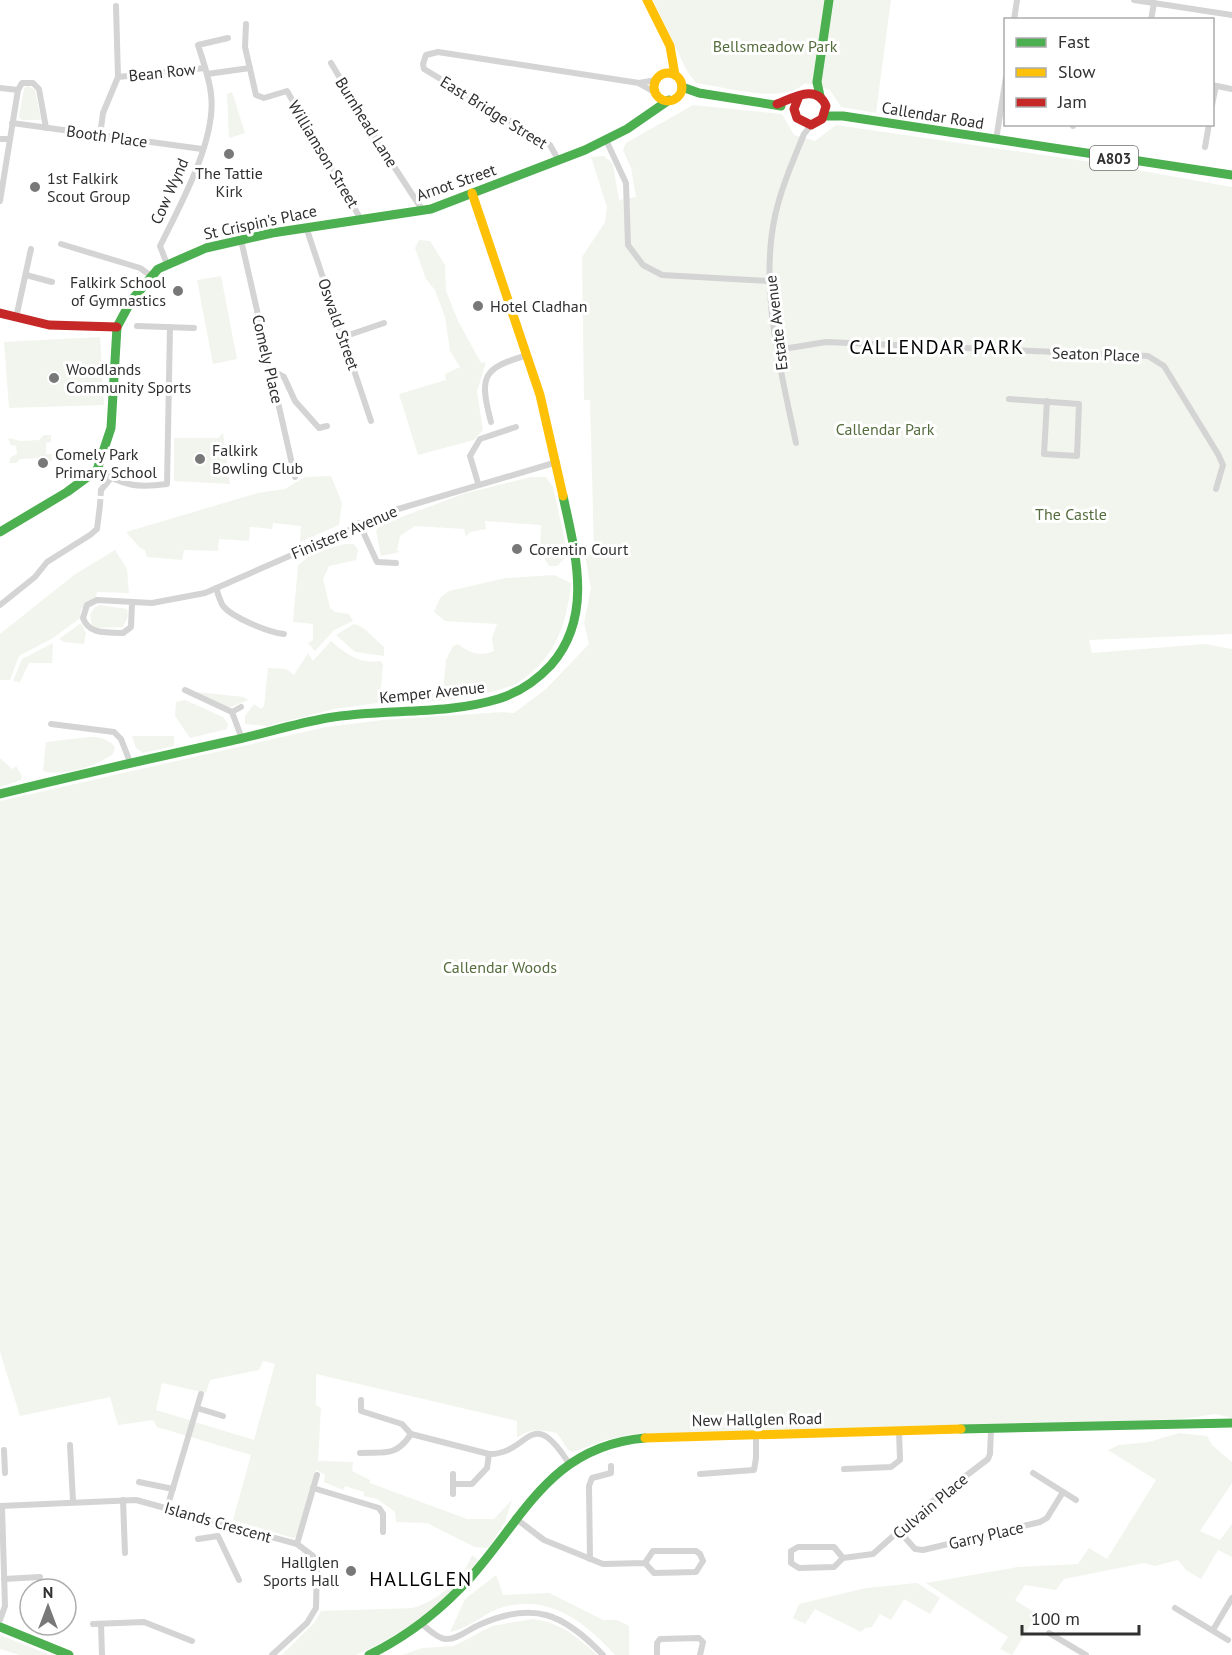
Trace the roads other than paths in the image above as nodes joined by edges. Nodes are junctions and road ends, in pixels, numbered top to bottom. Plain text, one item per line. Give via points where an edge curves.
1 (647, 0) edge
2 (829, 0) edge
3 (1017, 0) edge
4 (1134, 0) edge
5 (1194, 0) edge
6 (1154, 3) junction
7 (116, 6) dead end
8 (1193, 9) junction
9 (1232, 15) edge
10 (1014, 18) edge
11 (1151, 18) edge
12 (246, 24) dead end
13 (228, 38) dead end
14 (671, 60) junction
15 (331, 63) dead end
16 (250, 68) junction
17 (206, 71) junction
18 (664, 74) junction
19 (675, 75) junction
20 (118, 77) junction
21 (656, 80) junction
22 (817, 82) junction
23 (639, 83) junction
24 (1004, 84) edge
25 (1214, 86) edge
26 (0, 88) edge
27 (1232, 89) edge
28 (18, 90) junction
29 (681, 91) junction
30 (803, 94) junction
31 (820, 96) junction
32 (662, 97) junction
33 (777, 104) junction
34 (825, 111) junction
35 (797, 118) junction
36 (12, 123) junction
37 (811, 125) junction
38 (1209, 126) edge
39 (46, 128) junction
40 (804, 134) junction
41 (100, 135) junction
42 (0, 139) edge
43 (9, 140) junction
44 (606, 140) junction
45 (996, 140) junction
46 (1206, 147) dead end
47 (202, 149) junction
48 (559, 161) junction
49 (1232, 175) edge
50 (472, 194) junction
51 (0, 201) edge
52 (423, 211) junction
53 (360, 218) junction
54 (306, 227) junction
55 (241, 240) junction
56 (61, 244) dead end
57 (32, 249) dead end
58 (167, 264) junction
59 (26, 274) junction
60 (151, 276) junction
61 (770, 281) junction
62 (52, 282) dead end
63 (0, 313) edge
64 (16, 319) junction
65 (384, 324) dead end
66 (137, 326) dead end
67 (117, 327) junction
68 (170, 327) junction
69 (194, 328) dead end
70 (343, 337) junction
71 (777, 350) junction
72 (529, 354) junction
73 (271, 370) junction
74 (1009, 399) dead end
75 (1047, 401) junction
76 (371, 421) dead end
77 (491, 422) dead end
78 (327, 426) dead end
79 (516, 428) dead end
80 (796, 443) dead end
81 (557, 462) junction
82 (97, 470) junction
83 (296, 477) dead end
84 (111, 478) junction
85 (478, 483) junction
86 (1216, 489) dead end
87 (101, 490) tunnel mouth
88 (100, 505) tunnel mouth
89 (360, 523) junction
90 (0, 532) edge
91 (396, 563) dead end
92 (216, 588) junction
93 (132, 603) junction
94 (0, 605) edge
95 (284, 634) dead end
96 (185, 690) dead end
97 (241, 707) dead end
98 (232, 712) junction
99 (51, 724) dead end
100 (242, 739) junction
101 (130, 762) junction
102 (0, 794) edge
103 (201, 1394) dead end
104 (361, 1400) dead end
105 (197, 1408) junction
106 (223, 1416) dead end
107 (1232, 1423) edge
108 (991, 1429) junction
109 (899, 1431) junction
110 (411, 1434) junction
111 (756, 1435) junction
112 (70, 1445) dead end
113 (4, 1450) dead end
114 (360, 1453) dead end
115 (489, 1454) junction
116 (2, 1461) edge
117 (568, 1462) junction
118 (611, 1467) dead end
119 (844, 1468) dead end
120 (4, 1473) dead end
121 (1033, 1473) dead end
122 (453, 1474) dead end
123 (700, 1474) dead end
124 (317, 1475) dead end
125 (139, 1482) dead end
126 (453, 1484) junction
127 (313, 1488) junction
128 (173, 1489) junction
129 (1063, 1492) junction
130 (453, 1494) dead end
131 (123, 1500) junction
132 (1076, 1500) dead end
133 (73, 1502) junction
134 (1, 1506) edge
135 (167, 1508) junction
136 (515, 1518) junction
137 (222, 1525) junction
138 (383, 1532) dead end
139 (900, 1532) junction
140 (218, 1536) junction
141 (198, 1539) dead end
142 (297, 1544) junction
143 (125, 1553) dead end
144 (843, 1558) junction
145 (590, 1559) junction
146 (645, 1563) junction
147 (4, 1579) junction
148 (18, 1579) edge
149 (239, 1580) dead end
150 (1232, 1598) edge
151 (1175, 1608) dead end
152 (0, 1620) edge
153 (93, 1624) dead end
154 (101, 1624) junction
155 (422, 1624) junction
156 (0, 1627) edge
157 (1212, 1630) junction
158 (1049, 1633) dead end
159 (1228, 1640) dead end
160 (192, 1641) dead end
161 (69, 1655) edge
162 (102, 1655) edge
163 (272, 1655) edge
164 (369, 1655) edge
165 (603, 1655) edge
166 (657, 1655) edge
167 (700, 1655) edge
168 (1086, 1655) edge

1 - 14 street via 670,46
2 - 22 street
3 - 10 street
4 - 6 street
5 - 8 street
6 - 8 street
6 - 11 street
7 - 20 street
8 - 9 street
12 - 16 street via 245,47
13 - 17 street, Cow Wynd via 198,45
14 - 18 street
14 - 19 street
15 - 52 street, Burnhead Lane
16 - 17 street, Bean Row
16 - 53 street, Williamson Street via 256,94 261,97 287,91
17 - 20 street, Bean Row
17 - 47 street, Cow Wynd via 211,109
18 - 19 street
18 - 21 street
19 - 29 street
20 - 41 street via 103,113
21 - 23 street
21 - 32 street
22 - 30 street
22 - 31 street
23 - 32 street
23 - 48 street, East Bridge Street via 435,52 424,59 424,69 550,145
24 - 45 street
25 - 27 street
26 - 28 street
28 - 36 street
28 - 39 street via 26,82 37,86
29 - 32 street, Arnot Street
29 - 33 street
30 - 31 street
30 - 33 street
30 - 35 street via 794,104
31 - 34 street
32 - 44 street, Arnot Street via 655,109
33 - 35 street
34 - 37 street via 819,122
34 - 45 street, Callendar Road / A803
35 - 37 street
35 - 40 street
36 - 39 street, Booth Place
36 - 43 street
37 - 40 street, Estate Avenue
38 - 46 street
39 - 41 street, Booth Place
40 - 61 street, Estate Avenue via 774,218
41 - 47 street, Booth Place
42 - 43 street
43 - 51 street
44 - 48 street, Arnot Street
44 - 61 street via 626,183 628,245 643,265 662,275
45 - 49 street, Callendar Road / A803
47 - 58 street, Cow Wynd via 189,187 160,246
48 - 50 street, Arnot Street
50 - 52 street, Arnot Street
50 - 72 street, Kemper Avenue
52 - 53 street, Arnot Street
53 - 54 street, St Crispin's Place
54 - 55 street, St Crispin's Place
54 - 70 street, Oswald Street
55 - 58 street, St Crispin's Place via 206,248
55 - 73 street, Comely Place
56 - 60 street via 140,268
57 - 59 street
58 - 60 street
59 - 62 street
59 - 64 street
60 - 67 street
61 - 71 street, Estate Avenue
63 - 64 street
64 - 67 street via 48,325
65 - 70 street
66 - 68 street
67 - 82 street via 111,428
68 - 69 street
68 - 84 street via 168,484 124,485
70 - 76 street, Oswald Street
71 - 80 street, Estate Avenue
71 - 86 street, Seaton Place via 826,342 1148,356 1164,366 1218,454 1223,465
72 - 77 street via 492,369 483,388
72 - 81 street, Kemper Avenue
73 - 78 street via 284,377 295,401 311,421 319,428
73 - 83 street, Comely Place
74 - 75 street
75 - 75 street via 1044,454 1077,456 1079,404
79 - 85 street via 480,439 470,456
81 - 85 street, Finistere Avenue
81 - 100 street, Kemper Avenue via 577,559 579,598 568,639 539,676 508,696 487,702 329,718
82 - 84 street
82 - 90 street
84 - 87 street
85 - 89 street, Finistere Avenue
88 - 94 street via 97,529 48,562 35,578
89 - 91 street via 377,562
89 - 92 street, Finistere Avenue
92 - 93 street, Finistere Avenue via 170,601
92 - 95 street via 230,612 271,632
93 - 93 street, Finistere Avenue via 93,601 84,610 83,618 94,631 123,633 131,627
96 - 98 street
97 - 98 street
98 - 100 street
99 - 101 street via 114,732
100 - 101 street, Kemper Avenue
101 - 102 street, Kemper Avenue
103 - 105 street
104 - 110 street via 361,1411 402,1424
105 - 106 street
105 - 128 street
107 - 108 street, New Hallglen Road
108 - 109 street, New Hallglen Road
108 - 139 street, Culvain Place via 988,1459 929,1504
109 - 111 street, New Hallglen Road
109 - 119 street via 900,1460 891,1467
110 - 114 street via 404,1445 392,1452
110 - 115 street
111 - 117 street, New Hallglen Road via 626,1440
111 - 123 street via 753,1470
112 - 133 street
113 - 116 street
115 - 117 street via 511,1450 525,1437 544,1435 554,1440
115 - 126 street via 487,1468 472,1484
116 - 120 street
117 - 136 street, New Hallglen Road
118 - 145 street via 611,1473 597,1475 589,1486
121 - 129 street
122 - 126 street
124 - 127 street
125 - 128 street
126 - 130 street
127 - 138 street via 379,1508
127 - 142 street
128 - 135 street
129 - 132 street
129 - 139 street, Garry Place via 1047,1518 1029,1525 923,1550 915,1549
131 - 133 street, Islands Crescent
131 - 135 street, Islands Crescent
131 - 143 street
133 - 134 street, Islands Crescent
134 - 147 street, Islands Crescent
135 - 137 street, Islands Crescent
136 - 145 street via 543,1540
136 - 155 street, New Hallglen Road via 481,1566
137 - 140 street
137 - 142 street, Islands Crescent
139 - 144 street, Culvain Place via 867,1557
140 - 141 street
140 - 149 street
142 - 163 street via 314,1556 317,1565 316,1608 307,1623
144 - 144 street, Culvain Place via 834,1547 798,1547 791,1551 791,1563 799,1568 834,1567
145 - 146 street via 603,1564
146 - 146 street via 654,1573 696,1572 703,1561 696,1551 652,1551
147 - 148 street
147 - 152 street, Islands Crescent via 5,1606
150 - 157 street
151 - 157 street
153 - 154 street
154 - 160 street via 144,1622
154 - 162 street
155 - 164 street, New Hallglen Road
155 - 165 street via 441,1638 452,1639 496,1617 538,1612 577,1630
156 - 161 street
157 - 159 street
158 - 168 street
166 - 167 street via 660,1639 699,1638 704,1642

